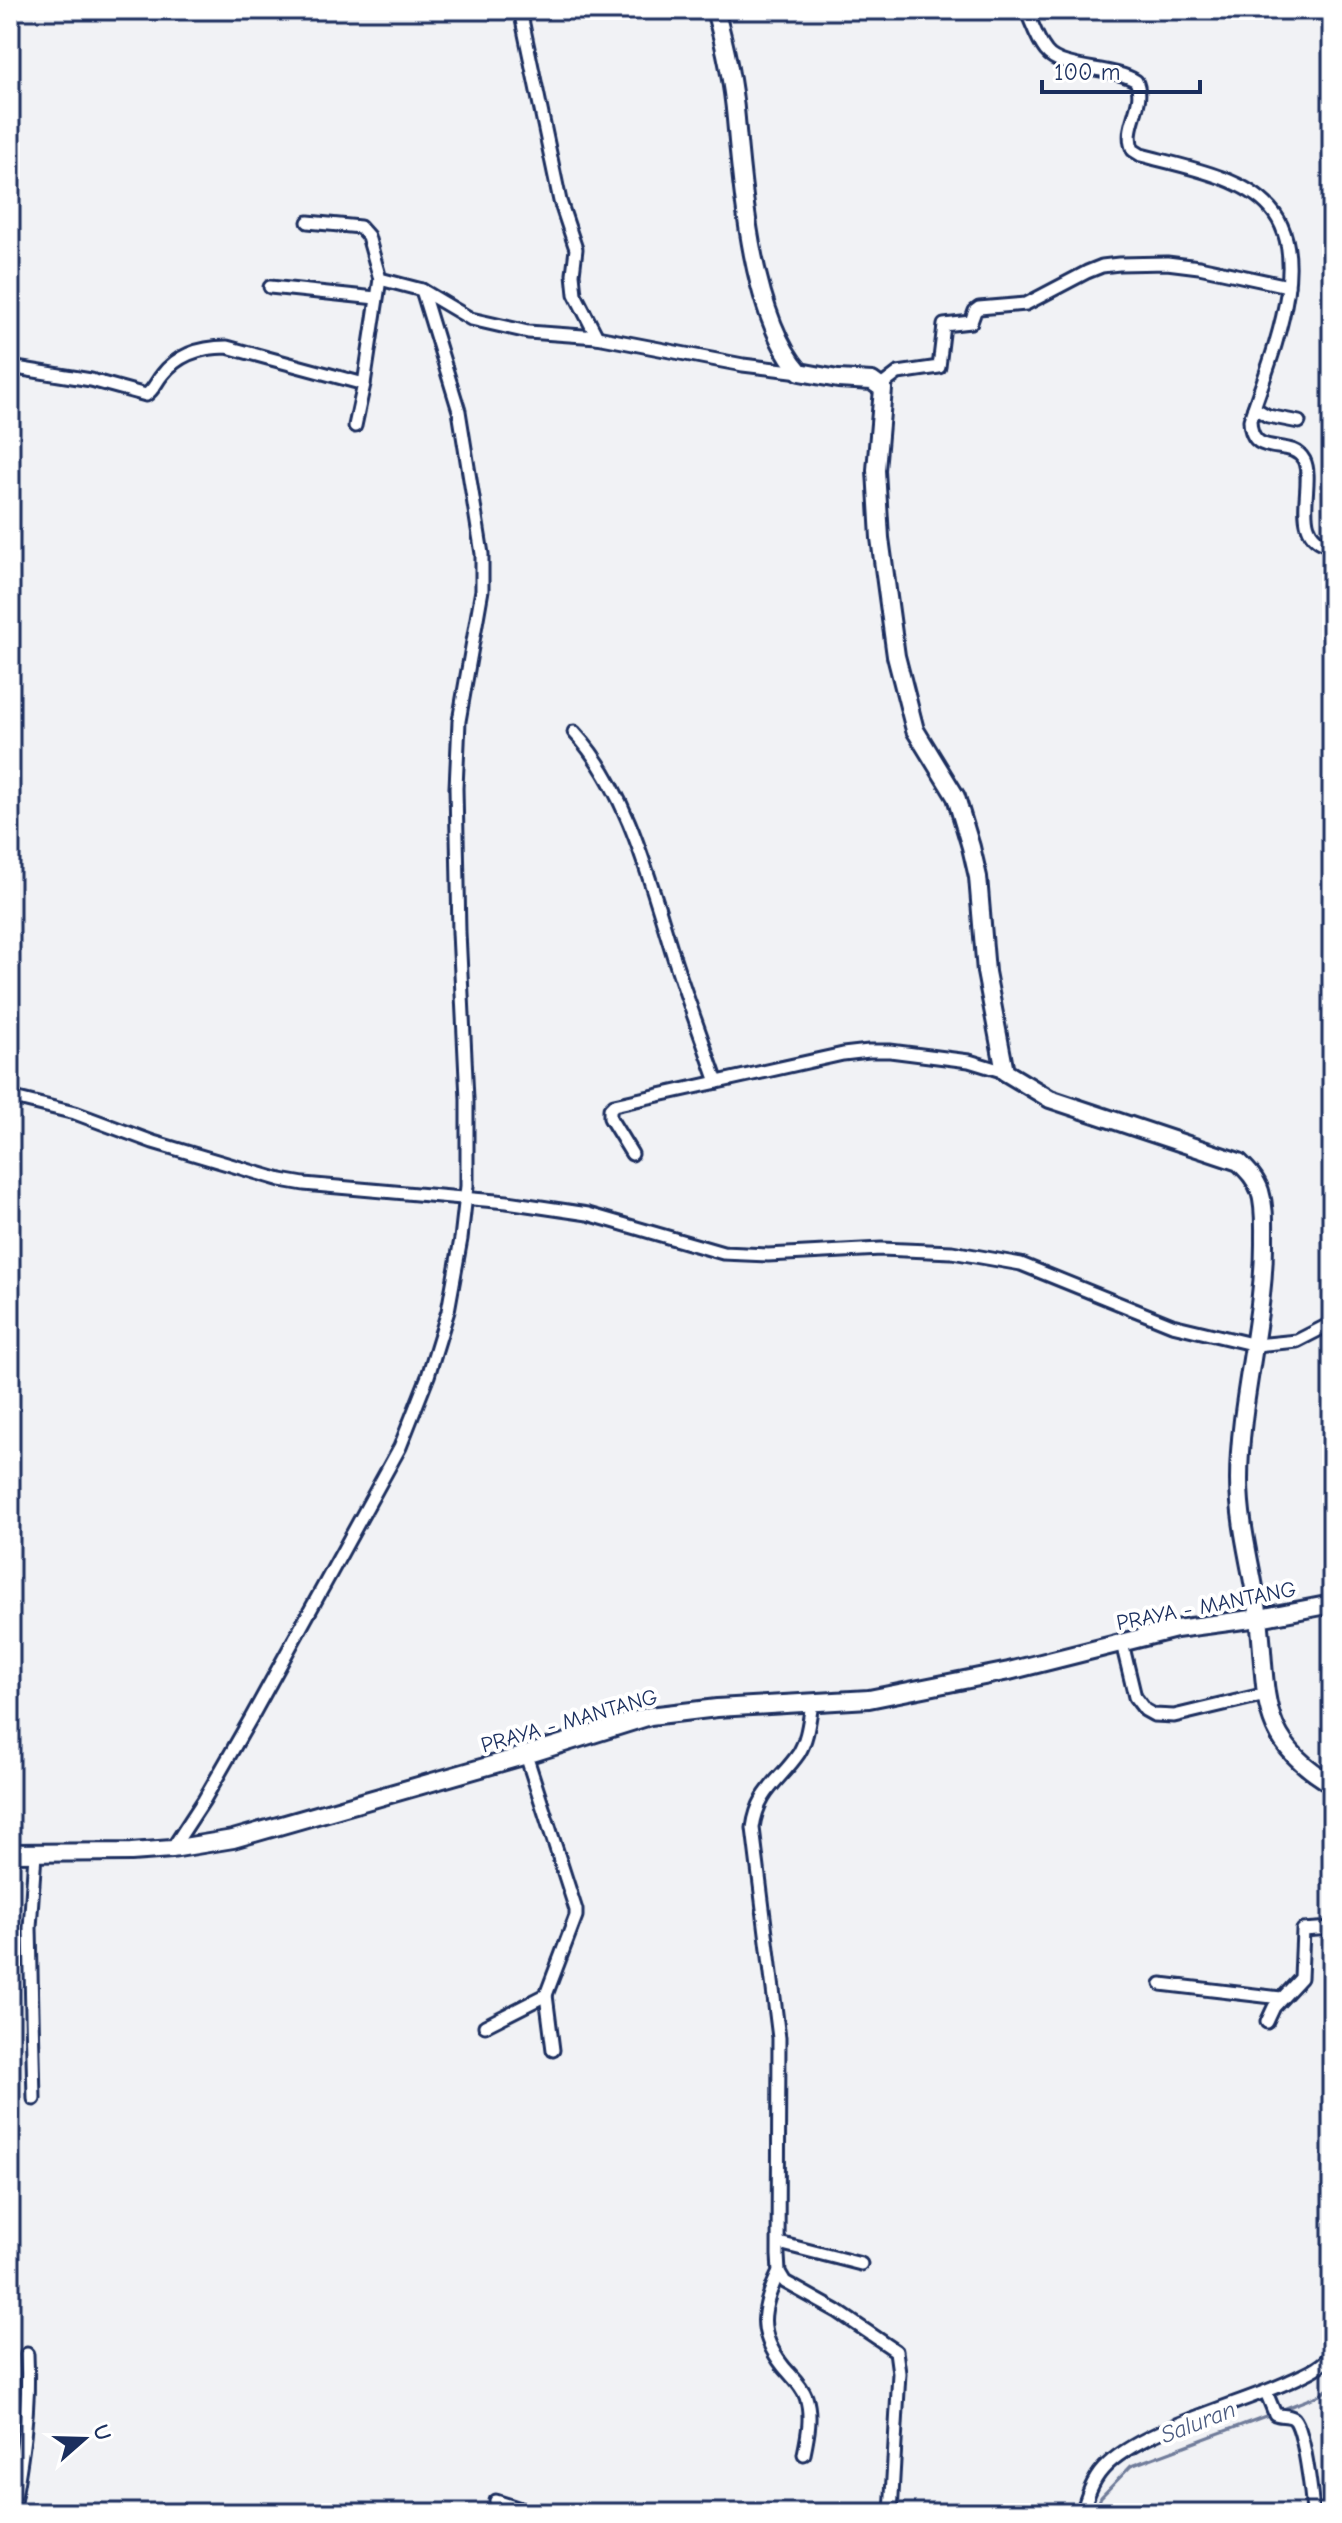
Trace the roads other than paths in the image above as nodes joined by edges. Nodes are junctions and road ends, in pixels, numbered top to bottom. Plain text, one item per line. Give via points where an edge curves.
1 (520, 10) edge
2 (715, 10) edge
3 (1026, 10) edge
4 (308, 222) dead end
5 (380, 279) junction
6 (1288, 286) junction
7 (270, 287) dead end
8 (422, 290) junction
9 (376, 298) junction
10 (597, 337) junction
11 (10, 367) edge
12 (800, 372) junction
13 (364, 384) junction
14 (881, 386) junction
15 (1254, 408) junction
16 (1299, 422) dead end
17 (355, 426) dead end
18 (1332, 546) edge
19 (574, 732) dead end
20 (1005, 1072) junction
21 (717, 1082) junction
22 (10, 1097) edge
23 (632, 1154) dead end
24 (465, 1199) junction
25 (1332, 1323) edge
26 (1256, 1345) junction
27 (1332, 1604) edge
28 (1259, 1618) junction
29 (1122, 1643) junction
30 (1266, 1694) junction
31 (812, 1704) junction
32 (526, 1755) junction
33 (1332, 1784) edge
34 (172, 1849) junction
35 (10, 1853) edge
36 (35, 1854) junction
37 (1332, 1928) edge
38 (1161, 1984) dead end
39 (546, 1995) junction
40 (1281, 1998) junction
41 (1267, 2022) dead end
42 (485, 2026) dead end
43 (553, 2050) dead end
44 (34, 2099) dead end
45 (779, 2243) junction
46 (861, 2264) dead end
47 (779, 2272) junction
48 (1332, 2353) edge
49 (27, 2354) dead end
50 (1267, 2396) junction
51 (804, 2454) dead end
52 (496, 2501) dead end
53 (12, 2513) edge
54 (533, 2513) edge
55 (891, 2513) edge
56 (1082, 2513) edge
57 (1313, 2513) edge

1 - 10 street via 560,201 576,249 575,294
2 - 12 street via 732,89 739,170 757,272 784,350
3 - 6 street via 1042,45 1055,59 1136,81 1140,93 1129,132 1133,150 1220,177 1270,208 1283,227
4 - 5 street via 365,230
5 - 8 street
5 - 9 street
6 - 14 street via 1167,263 1102,266 1026,304 979,308 971,322 944,325 939,367 898,373
6 - 15 street
7 - 9 street
8 - 10 street via 471,319 528,332
8 - 24 street via 459,411 482,554 482,590 459,721 456,788 467,1099
9 - 13 street
10 - 12 street
11 - 13 street via 146,395 171,364 189,353 227,347
12 - 14 street
13 - 17 street
14 - 20 street via 876,470 896,656 915,730 956,797 971,847
15 - 16 street
15 - 18 street via 1250,427 1255,439 1294,451 1305,462 1308,525 1317,540
19 - 21 street via 607,778 645,866
20 - 21 street via 969,1061 869,1051
20 - 26 street via 1050,1099 1239,1162 1253,1175 1263,1208 1263,1287
21 - 23 street via 614,1105 610,1118
22 - 24 street via 281,1180
24 - 26 street via 588,1214 723,1253 938,1251 1021,1264 1172,1325
24 - 34 street via 448,1311 400,1447 251,1718
25 - 26 street via 1297,1341
26 - 28 street via 1243,1413 1239,1482
27 - 28 street, PRAYA - MANTANG
28 - 29 street, PRAYA - MANTANG via 1176,1629
28 - 30 street
29 - 30 street via 1135,1697 1154,1715 1174,1716
29 - 31 street, PRAYA - MANTANG via 884,1696
30 - 33 street via 1270,1716 1289,1753
31 - 32 street, PRAYA - MANTANG via 650,1716
31 - 45 street via 801,1750 763,1796 753,1828 779,2038
32 - 34 street, PRAYA - MANTANG via 233,1839
32 - 39 street via 576,1910
34 - 36 street, PRAYA - MANTANG
35 - 36 street, PRAYA - MANTANG
36 - 44 street via 30,1928
37 - 40 street via 1303,1930 1301,1978
38 - 40 street
39 - 42 street
39 - 43 street
40 - 41 street
45 - 46 street
45 - 47 street
47 - 51 street via 762,2323 770,2345 805,2395 809,2430
47 - 55 street via 785,2282 896,2351
48 - 50 street
49 - 53 street via 24,2449
50 - 56 street via 1118,2455 1094,2481
50 - 57 street via 1275,2414 1298,2424
52 - 54 street

